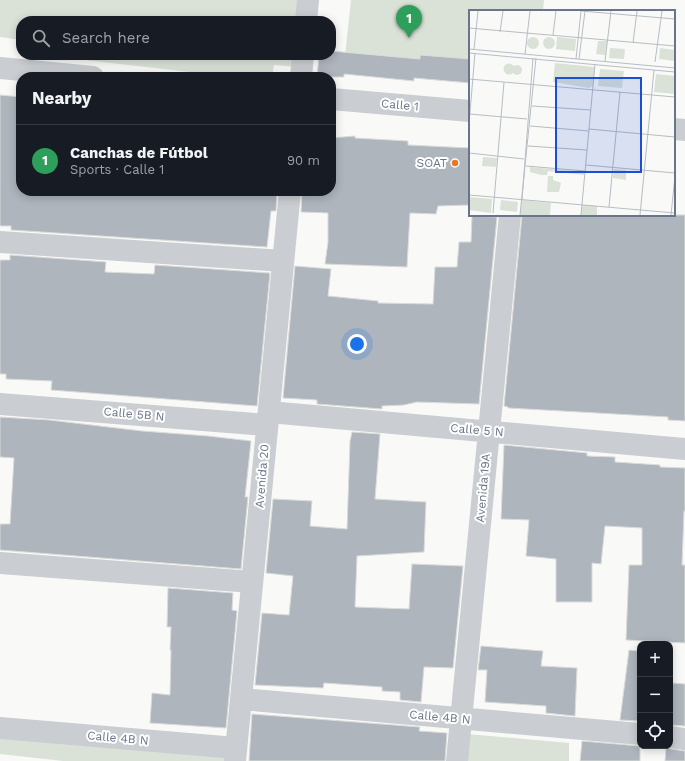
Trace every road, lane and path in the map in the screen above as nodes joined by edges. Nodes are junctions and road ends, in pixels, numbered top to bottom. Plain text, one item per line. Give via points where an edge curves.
1 (308, 0) edge
2 (306, 16) edge
3 (303, 60) edge
4 (0, 68) edge
5 (41, 72) edge
6 (301, 72) edge
7 (336, 99) edge
8 (469, 111) edge
9 (675, 129) edge
10 (685, 130) edge
11 (290, 196) edge
12 (510, 216) edge
13 (0, 242) edge
14 (283, 261) junction
15 (0, 404) edge
16 (268, 419) junction
17 (489, 431) junction
18 (685, 448) edge
19 (0, 563) edge
20 (252, 582) junction
21 (241, 699) junction
22 (461, 718) junction
23 (0, 728) edge
24 (637, 734) edge
25 (673, 737) edge
26 (685, 738) edge
27 (236, 755) edge
28 (457, 761) edge

1 - 2 street
3 - 6 street
4 - 5 street
7 - 8 street, Calle 1
9 - 10 street
11 - 14 street, Avenida 20
12 - 17 street, Avenida 19A
13 - 14 street
14 - 16 street, Avenida 20
15 - 16 street, Calle 5B N
16 - 17 street, Calle 5 N
16 - 20 street, Avenida 20
17 - 18 street, Calle 5 N
17 - 22 street, Avenida 19A
19 - 20 street
20 - 21 street, Avenida 20
21 - 22 street, Calle 4B N
21 - 27 street, Avenida 20
22 - 24 street, Calle 4B N
22 - 28 street, Avenida 19A
23 - 27 street, Calle 4B N
25 - 26 street

